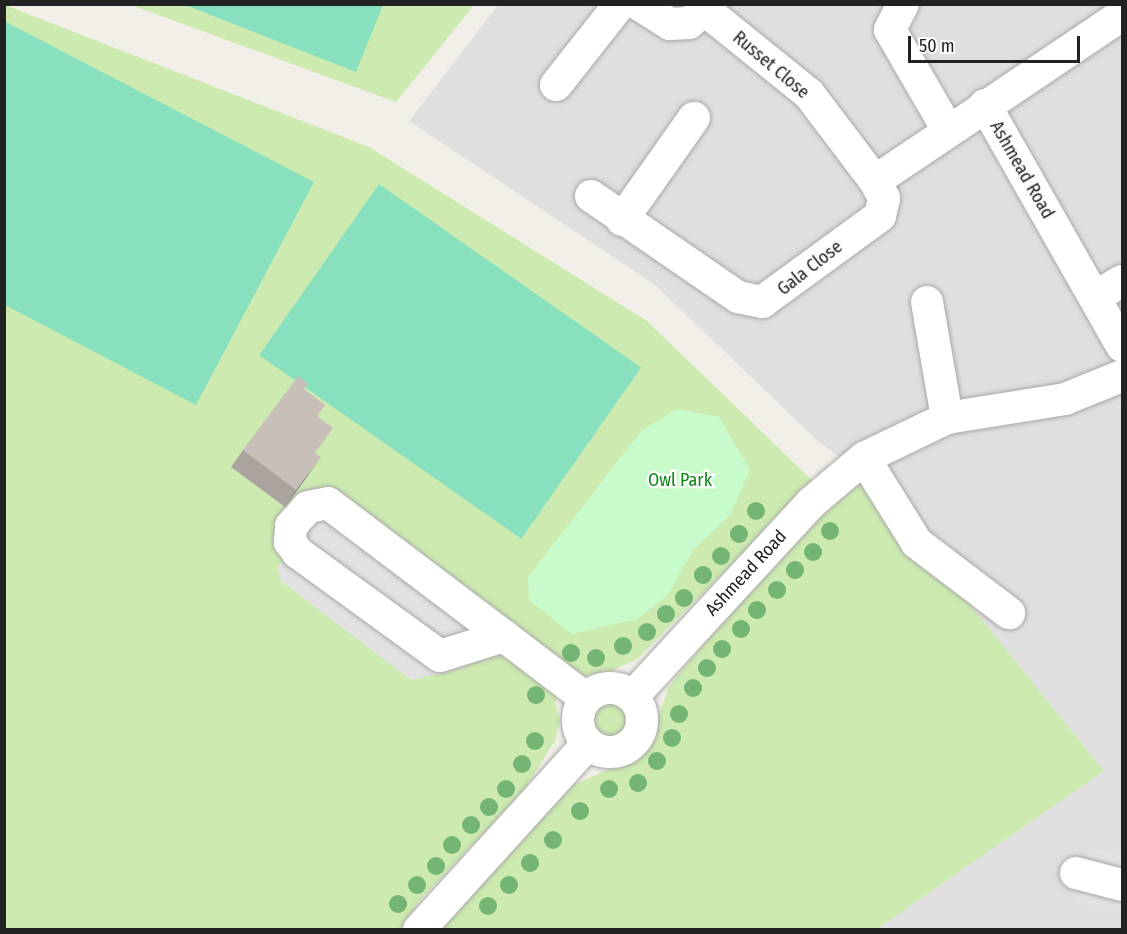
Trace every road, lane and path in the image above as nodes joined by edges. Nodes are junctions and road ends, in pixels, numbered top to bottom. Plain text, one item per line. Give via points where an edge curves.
1 (620, 4) edge
2 (638, 4) edge
3 (903, 4) edge
4 (708, 8) edge
5 (1122, 15) edge
6 (556, 85) dead end
7 (985, 105) junction
8 (694, 118) dead end
9 (948, 130) junction
10 (875, 181) junction
11 (591, 196) dead end
12 (622, 220) junction
13 (1110, 289) edge
14 (927, 302) dead end
15 (1122, 345) edge
16 (1122, 376) edge
17 (947, 418) junction
18 (864, 458) junction
19 (1009, 613) dead end
20 (504, 636) junction
21 (634, 695) junction
22 (584, 698) junction
23 (587, 745) junction
24 (1076, 873) dead end
25 (1122, 885) edge
26 (419, 930) edge

1 - 6 street
2 - 4 street, Russet Close via 670,24 689,23
3 - 9 street via 890,30
4 - 10 street, Russet Close via 809,94
5 - 7 street, Ashmead Road
7 - 9 street
7 - 13 street, Ashmead Road
8 - 12 street
9 - 10 street
10 - 12 street, Gala Close via 884,198 880,216 762,302 738,297
11 - 12 street, Gala Close
13 - 15 street, Ashmead Road
14 - 17 street
16 - 17 street, Ashmead Road via 1065,399
17 - 18 street, Ashmead Road
18 - 19 street via 917,543
18 - 21 street, Ashmead Road via 811,503
20 - 20 street via 440,656 298,553 290,542 291,526 308,507 328,503
20 - 22 street
21 - 22 street via 609,686
21 - 23 street via 644,715 637,741 612,754
22 - 23 street via 577,723
23 - 26 street
24 - 25 street

